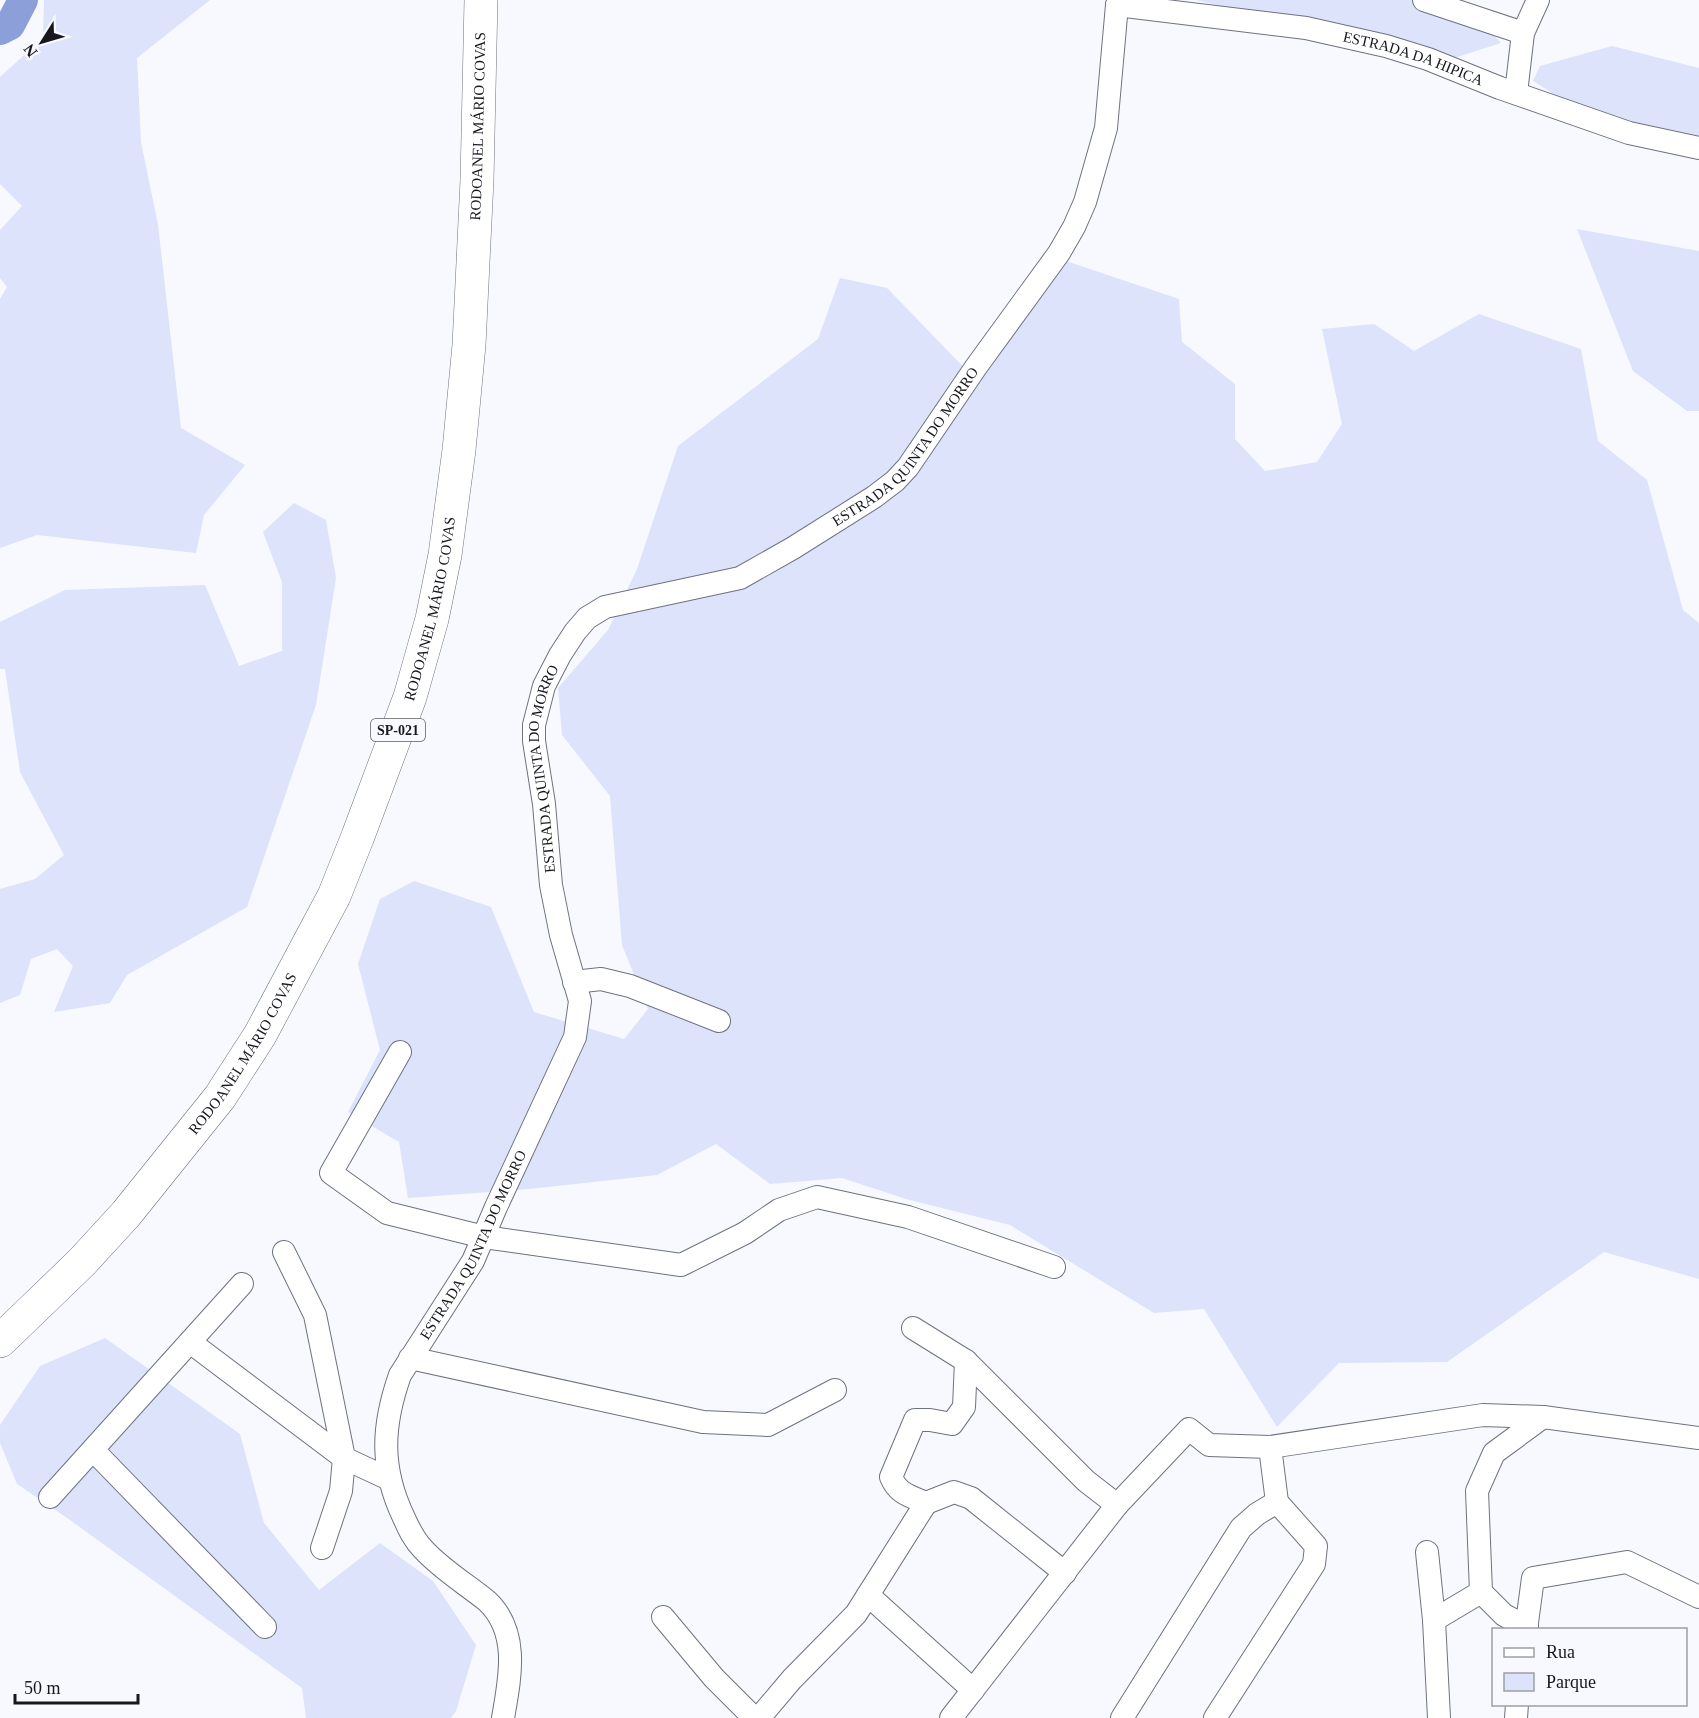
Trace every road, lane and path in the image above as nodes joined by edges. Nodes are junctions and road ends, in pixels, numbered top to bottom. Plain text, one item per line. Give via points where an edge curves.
1 (481, 0) edge
2 (1424, 0) edge
3 (1538, 0) edge
4 (1114, 3) edge
5 (1523, 33) junction
6 (1516, 93) junction
7 (1699, 148) edge
8 (574, 982) junction
9 (718, 1021) dead end
10 (400, 1052) dead end
11 (484, 1237) junction
12 (284, 1252) dead end
13 (1054, 1267) dead end
14 (242, 1284) dead end
15 (913, 1328) dead end
16 (0, 1341) edge
17 (190, 1342) junction
18 (410, 1358) junction
19 (966, 1361) junction
20 (835, 1390) dead end
21 (1543, 1418) junction
22 (1699, 1438) edge
23 (1270, 1447) junction
24 (93, 1450) junction
25 (344, 1458) junction
26 (389, 1479) junction
27 (50, 1497) dead end
28 (1277, 1502) junction
29 (926, 1503) junction
30 (1117, 1506) junction
31 (322, 1548) dead end
32 (1427, 1552) dead end
33 (1065, 1573) junction
34 (1481, 1592) junction
35 (868, 1595) junction
36 (1699, 1598) edge
37 (663, 1617) dead end
38 (1434, 1620) junction
39 (265, 1627) dead end
40 (1526, 1628) edge
41 (973, 1690) junction
42 (503, 1718) edge
43 (756, 1718) edge
44 (951, 1718) edge
45 (1122, 1718) edge
46 (1215, 1718) edge
47 (1440, 1718) edge

1 - 16 highway, RODOANEL MÁRIO COVAS / SP-021 via 470,333 461,427 445,555 410,697 334,896 260,1035 226,1089 126,1214
2 - 5 street
3 - 5 street
4 - 6 street, ESTRADA DA HIPICA via 1306,28 1386,46
4 - 8 street, ESTRADA QUINTA DO MORRO via 1106,128 1081,211 1059,253 908,467 874,497 740,578 605,607 587,618 560,655 544,686 534,741 550,885
5 - 6 street
6 - 7 street, ESTRADA DA HIPICA via 1629,133
8 - 9 street via 602,979 630,986
8 - 11 street, ESTRADA QUINTA DO MORRO via 580,1001 575,1036
10 - 11 street via 331,1173 387,1213
11 - 13 street via 681,1264 745,1233 779,1210 817,1197 909,1217
11 - 18 street, ESTRADA QUINTA DO MORRO via 458,1286
12 - 25 street via 315,1315
14 - 17 street
15 - 19 street
17 - 24 street
17 - 25 street
18 - 20 street via 703,1422 768,1425
18 - 26 street, ESTRADA QUINTA DO MORRO via 394,1392 386,1438
19 - 29 street via 964,1407 952,1424 915,1420 891,1477 895,1487
19 - 30 street via 1086,1481
21 - 22 street
21 - 23 street via 1483,1415
21 - 34 street via 1494,1453 1478,1491
23 - 28 street
23 - 30 street via 1209,1445 1189,1429
24 - 27 street
24 - 39 street
25 - 26 street
25 - 31 street via 341,1491
26 - 42 street, ESTRADA QUINTA DO MORRO via 421,1547 487,1601 503,1621 511,1654
28 - 45 street via 1241,1528
28 - 46 street via 1316,1546 1314,1564
29 - 33 street via 954,1492 971,1498
29 - 35 street
30 - 33 street
32 - 38 street
33 - 41 street
34 - 38 street
34 - 40 street via 1504,1616
35 - 41 street
35 - 43 street via 856,1614
36 - 40 street via 1628,1562 1533,1578
37 - 43 street via 714,1678
38 - 47 street
41 - 44 street

